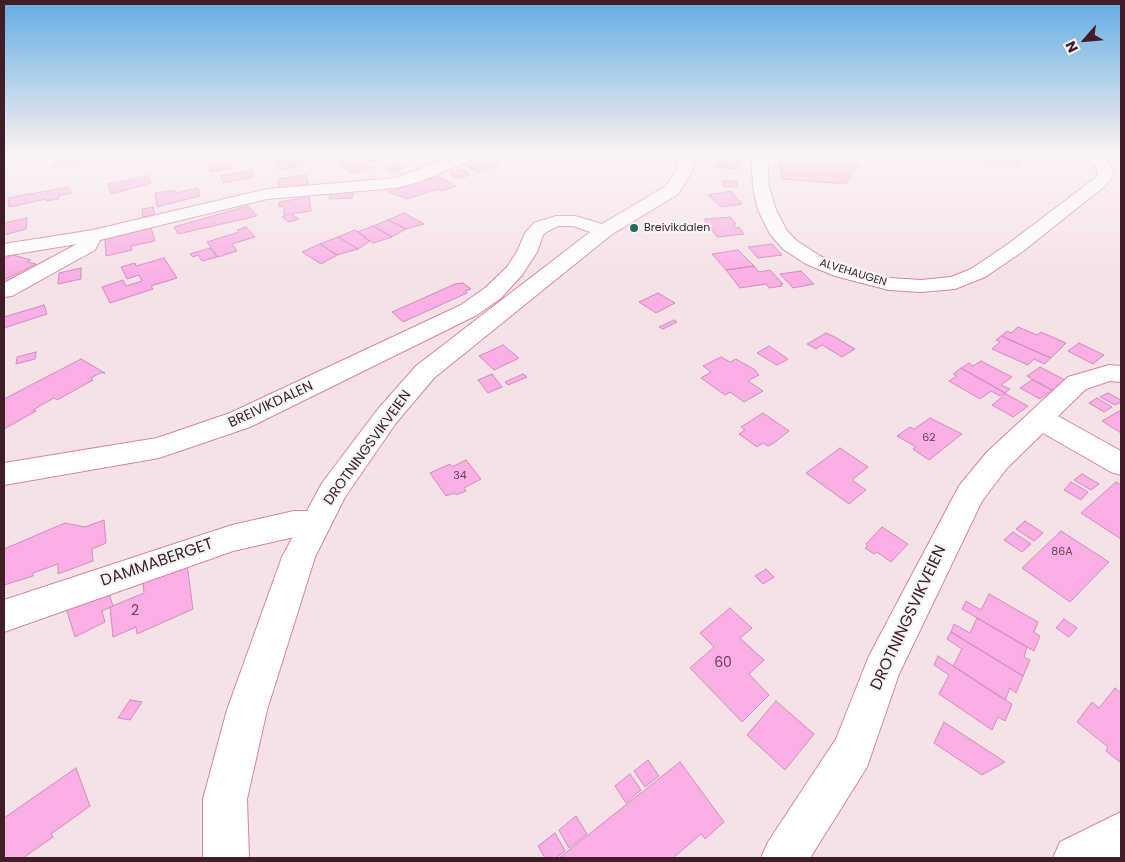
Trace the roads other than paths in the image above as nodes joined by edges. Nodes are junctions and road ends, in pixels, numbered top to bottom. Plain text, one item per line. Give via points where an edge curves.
1 (270, 194) edge
2 (665, 194) edge
3 (762, 194) edge
4 (1084, 194) edge
5 (604, 231) junction
6 (92, 236) junction
7 (4, 250) edge
8 (4, 291) edge
9 (1121, 374) edge
10 (1041, 419) junction
11 (1121, 464) edge
12 (4, 474) edge
13 (314, 524) junction
14 (4, 616) edge
15 (1121, 835) edge
16 (226, 858) edge
17 (784, 858) edge
18 (1076, 858) edge

1 - 6 street
2 - 5 street, DROTNINGSVIKVEIEN
3 - 4 street, ALVEHAUGEN via 780,234 813,260 842,272 889,284 921,286 955,283 978,273
5 - 12 street, BREIVIKDALEN via 575,221 556,221 541,227 534,233 515,271 469,310 240,420 159,448
5 - 13 street, DROTNINGSVIKVEIEN via 424,372 387,416
6 - 7 street
6 - 8 street via 88,246
9 - 10 street, DROTNINGSVIKVEIEN via 1109,373 1076,383
10 - 11 street
10 - 17 street, DROTNINGSVIKVEIEN via 997,460 970,494 882,669 852,752
13 - 14 street, DAMMABERGET via 294,524 232,538
13 - 16 street, DROTNINGSVIKVEIEN via 269,638 233,759 225,800
15 - 18 street

